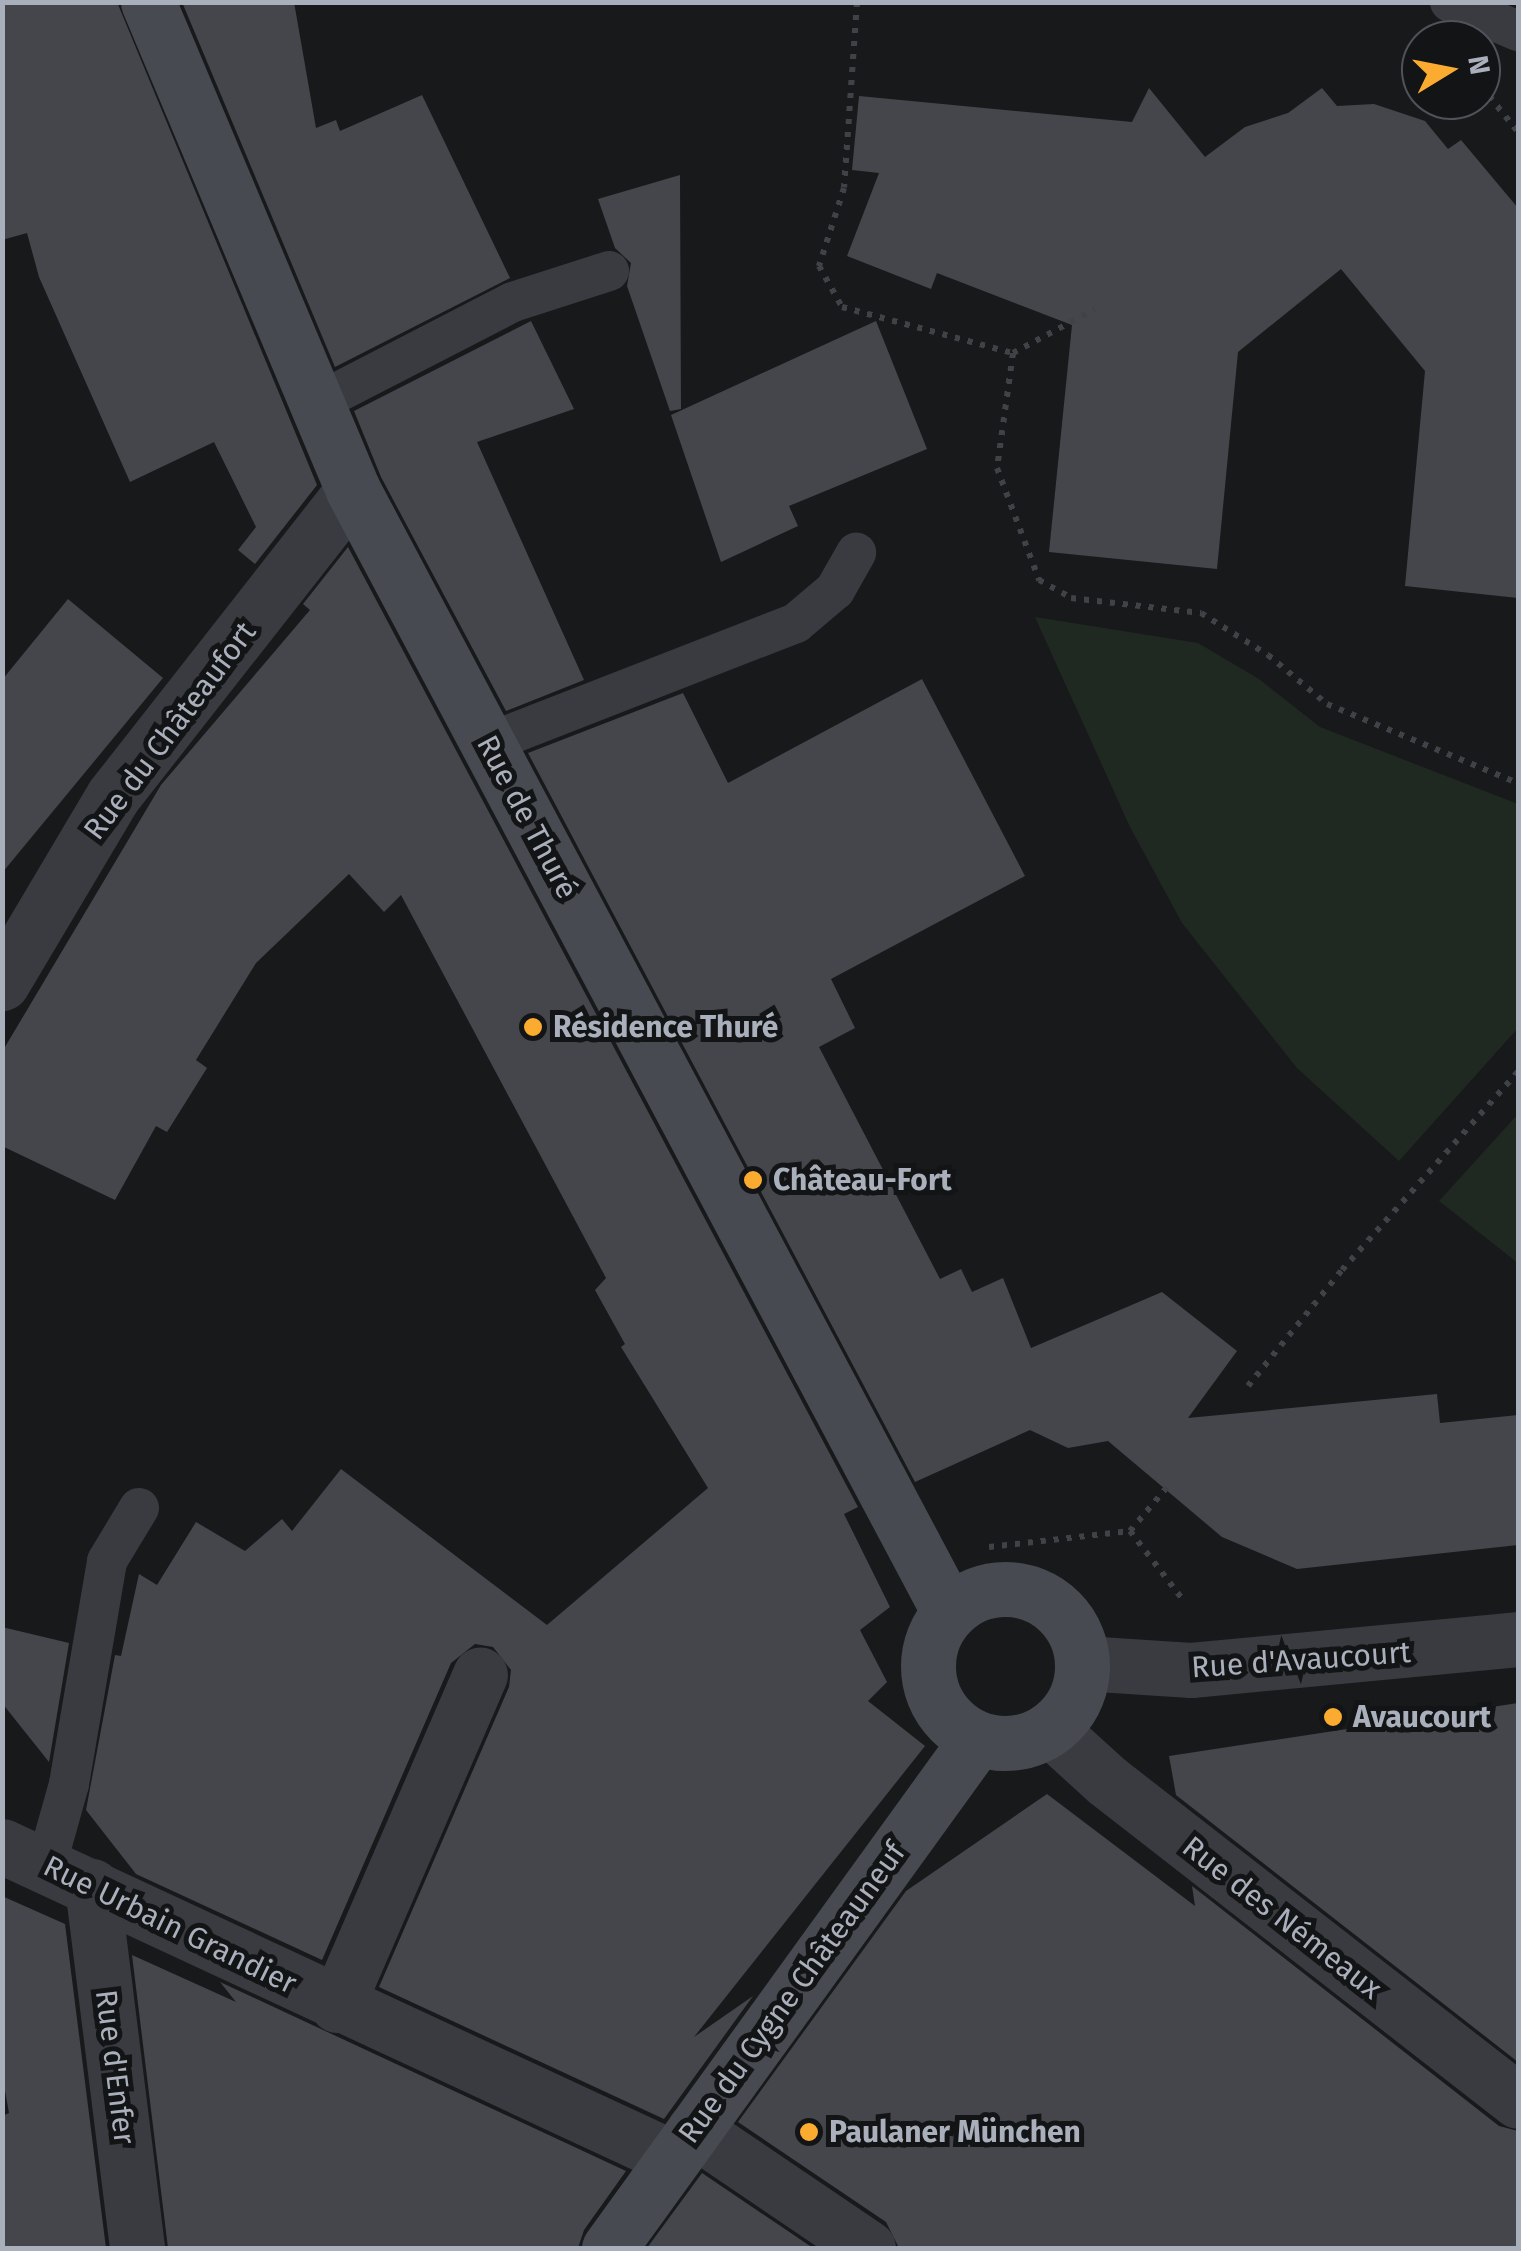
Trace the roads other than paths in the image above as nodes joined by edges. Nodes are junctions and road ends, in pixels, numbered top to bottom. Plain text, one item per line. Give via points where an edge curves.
1 (148, 2) edge
2 (1450, 2) edge
3 (1518, 31) edge
4 (610, 271) dead end
5 (317, 404) junction
6 (353, 490) junction
7 (856, 553) dead end
8 (488, 743) junction
9 (2, 982) edge
10 (140, 1508) dead end
11 (937, 1590) junction
12 (1518, 1639) edge
13 (1082, 1664) junction
14 (480, 1674) dead end
15 (1050, 1730) junction
16 (977, 1739) junction
17 (47, 1866) edge
18 (337, 2005) junction
19 (1518, 2102) edge
20 (684, 2144) junction
21 (137, 2248) edge
22 (609, 2248) edge
23 (868, 2248) edge

1 - 5 main road, Rue de Thuré
2 - 3 lane
4 - 5 lane via 513,302
5 - 6 main road, Rue de Thuré
6 - 8 main road, Rue de Thuré
6 - 9 street, Rue du Châteaufort via 114,796
7 - 8 lane via 835,590 796,623
8 - 11 main road, Rue de Thuré
10 - 17 lane via 107,1561 69,1784
11 - 13 main road via 1020,1590 1064,1616
11 - 16 main road via 930,1683 947,1716
12 - 13 street, Rue d'Avaucourt via 1191,1670
13 - 15 main road via 1079,1689
14 - 18 street
15 - 16 main road via 1002,1744
15 - 19 street, Rue des Némeaux
16 - 20 main road, Rue du Cygne Châteauneuf
17 - 18 street, Rue Urbain Grandier
17 - 21 street, Rue d'Enfer
18 - 20 street, Rue Urbain Grandier
20 - 22 main road, Rue du Cygne Châteauneuf
20 - 23 street, Rue Urbain Grandier

